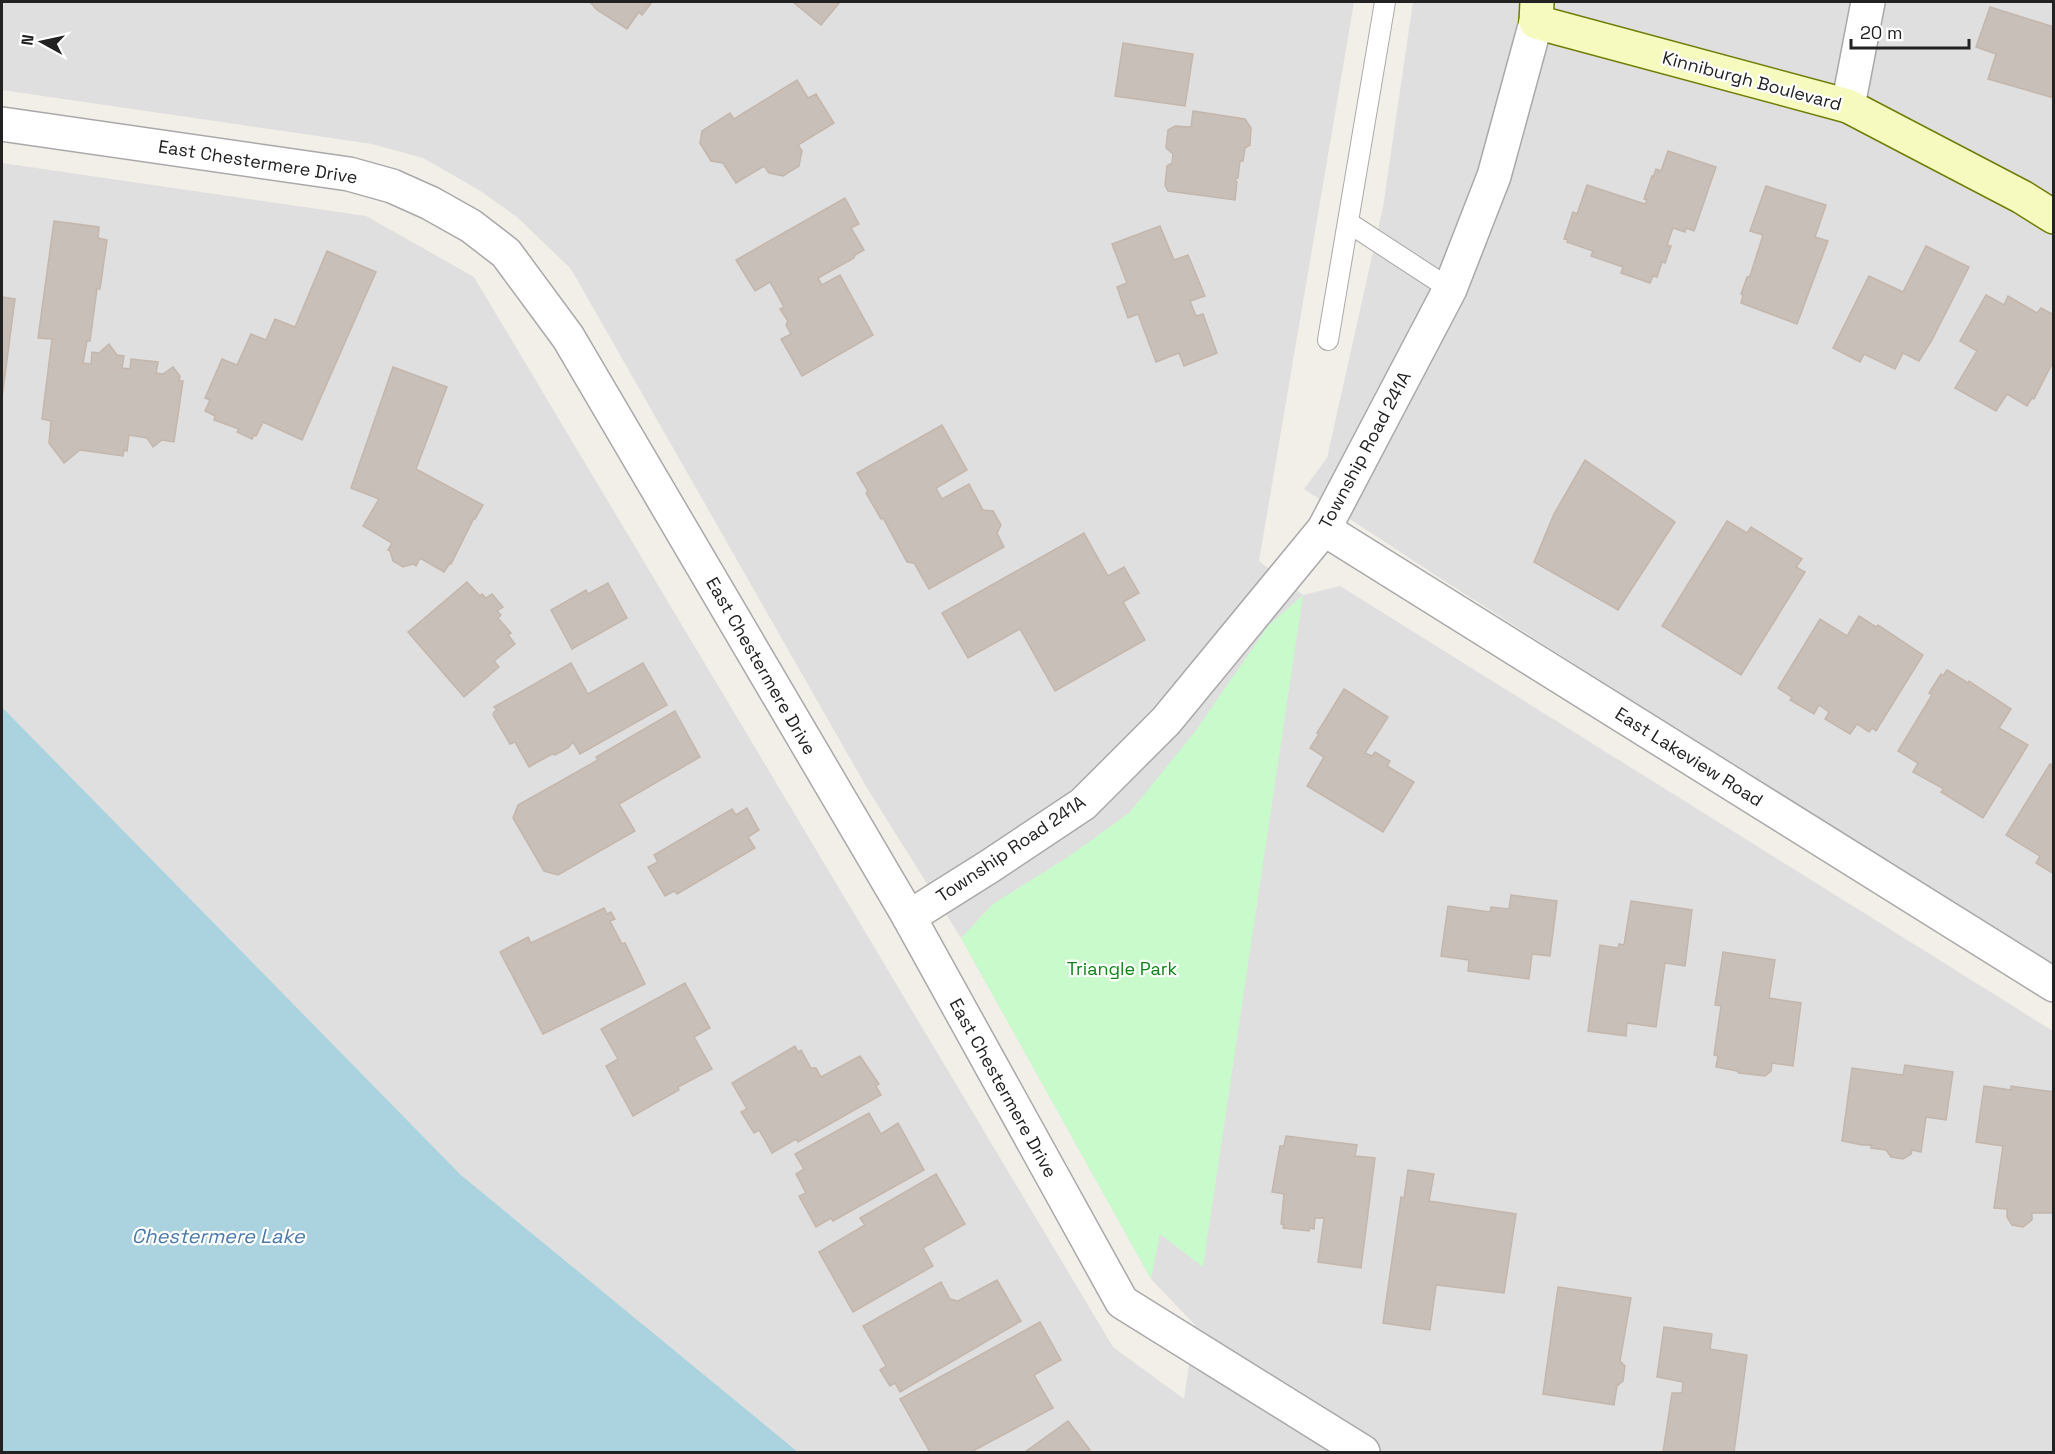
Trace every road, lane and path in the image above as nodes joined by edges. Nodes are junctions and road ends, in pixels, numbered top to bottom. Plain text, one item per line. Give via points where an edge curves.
1 (1385, 2) edge
2 (1868, 2) edge
3 (1536, 12) edge
4 (1848, 106) junction
5 (2, 124) edge
6 (2054, 217) edge
7 (1349, 223) junction
8 (1450, 289) junction
9 (1328, 340) dead end
10 (1324, 529) junction
11 (909, 917) junction
12 (2054, 984) edge
13 (1363, 1452) edge

1 - 7 lane
2 - 4 street
3 - 4 street, Kinniburgh Boulevard
3 - 8 street, Township Road 241A via 1494,176
4 - 6 street, Kinniburgh Boulevard
5 - 11 street, East Chestermere Drive via 349,174 430,202 506,253 568,337
7 - 8 lane
7 - 9 lane
8 - 10 street, Township Road 241A
10 - 11 street, Township Road 241A via 1166,721 1083,804
10 - 12 street, East Lakeview Road
11 - 13 street, East Chestermere Drive via 1122,1302

